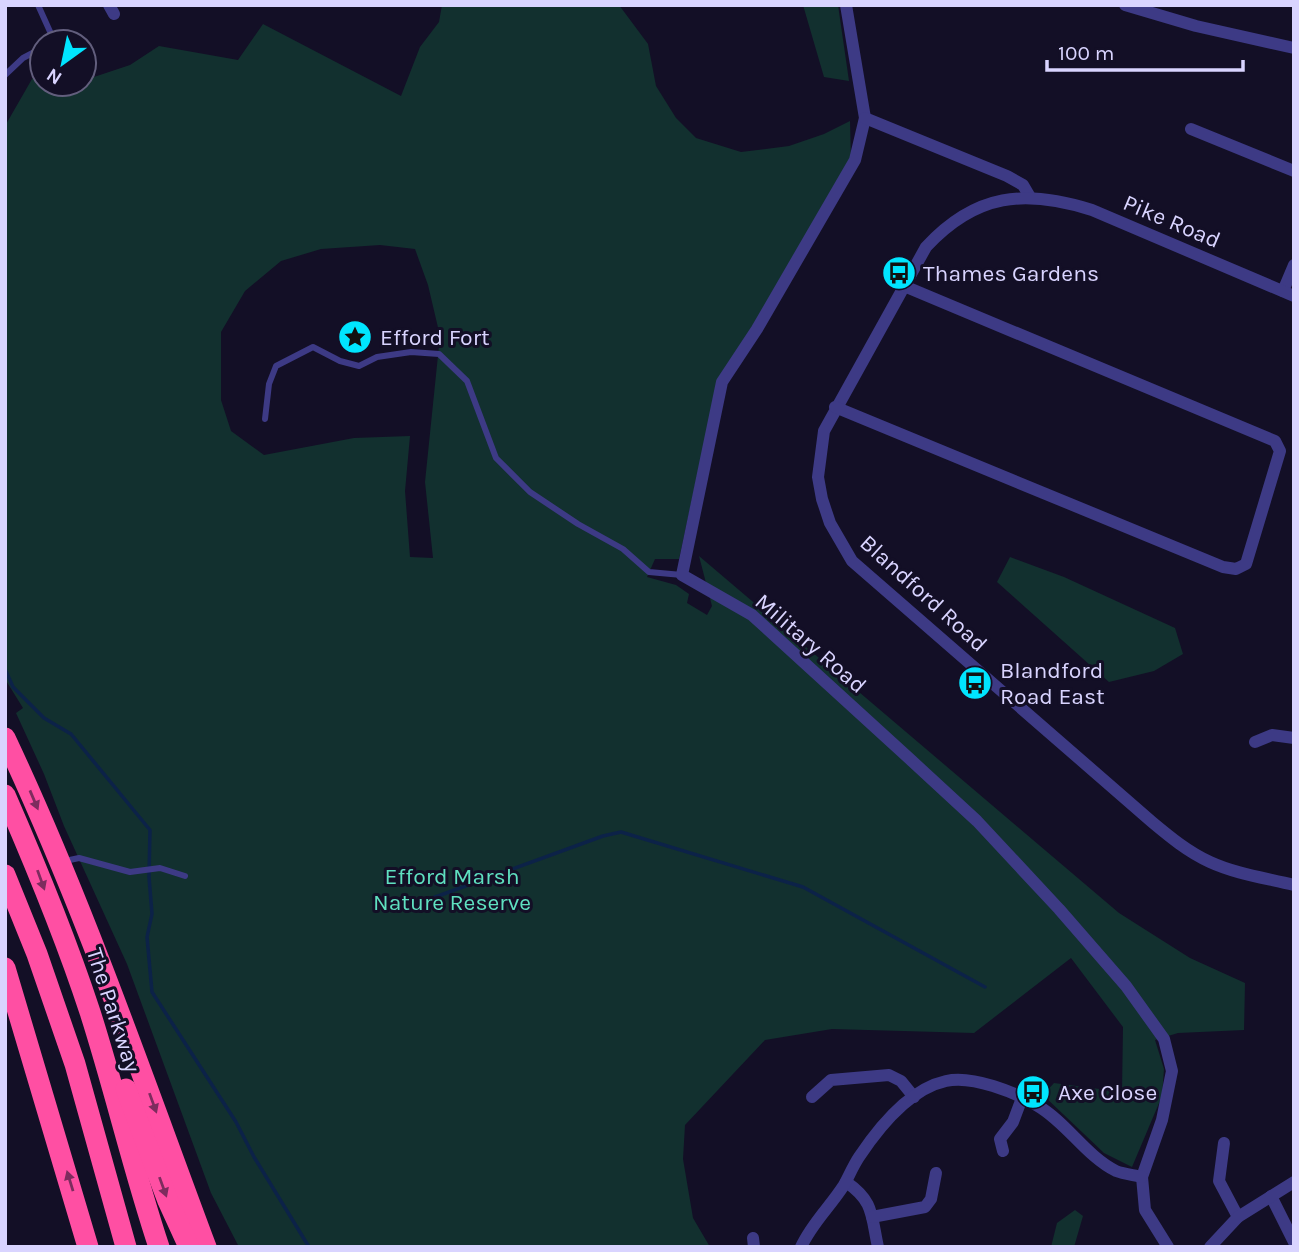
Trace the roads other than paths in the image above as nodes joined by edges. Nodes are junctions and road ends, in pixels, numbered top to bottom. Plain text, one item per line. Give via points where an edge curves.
1 (38, 5) edge
2 (846, 5) edge
3 (1125, 5) edge
4 (1168, 12) edge
5 (48, 28) edge
6 (1294, 48) edge
7 (28, 55) edge
8 (5, 75) edge
9 (865, 118) junction
10 (1191, 129) dead end
11 (1294, 171) edge
12 (1030, 197) junction
13 (970, 212) joint
14 (1294, 265) edge
15 (904, 286) junction
16 (1288, 293) edge
17 (835, 407) junction
18 (265, 419) dead end
19 (682, 575) junction
20 (5, 738) edge
21 (1294, 738) edge
22 (1255, 742) dead end
23 (5, 794) edge
24 (60, 862) junction
25 (5, 875) edge
26 (185, 876) dead end
27 (1294, 884) edge
28 (5, 901) edge
29 (5, 968) edge
30 (89, 1011) junction
31 (812, 1097) dead end
32 (914, 1097) junction
33 (1022, 1098) junction
34 (1224, 1143) dead end
35 (1003, 1151) dead end
36 (936, 1174) dead end
37 (1142, 1177) junction
38 (108, 1182) junction
39 (846, 1182) junction
40 (1294, 1182) edge
41 (1271, 1196) junction
42 (872, 1217) junction
43 (1238, 1217) junction
44 (1294, 1242) edge
45 (88, 1247) edge
46 (126, 1247) edge
47 (159, 1247) edge
48 (189, 1247) edge
49 (206, 1247) edge
50 (801, 1247) edge
51 (878, 1247) edge
52 (1168, 1247) edge
53 (1210, 1247) edge

1 - 5 lane
2 - 9 street
3 - 4 street
4 - 6 street
7 - 8 lane
9 - 12 street via 1007,176 1023,185
9 - 19 street via 855,160 722,382
10 - 11 street
12 - 13 street, Pike Road via 1001,200
12 - 16 street, Pike Road via 1092,210
13 - 15 street, Blandford Road via 944,228 926,247
14 - 16 street
15 - 17 street, Blandford Road
15 - 17 street via 1275,441 1280,451 1246,565 1236,569 1223,566
17 - 27 street, Blandford Road via 824,430 818,477 830,523 852,561 1179,844 1237,872
18 - 19 lane via 276,366 313,347 359,366 388,355 439,354 467,381 496,458 530,492 623,549 649,572
19 - 37 street, Military Road via 752,615 977,821 1126,986 1164,1039 1172,1071 1162,1120
20 -> 24 highway
21 - 22 street via 1272,735
23 -> 30 highway, The Parkway
24 - 26 lane via 79,858 130,872 160,868
24 -> 49 highway
25 - 38 highway via 75,1064
28 - 38 highway
45 -> 29 highway
30 - 47 highway, The Parkway
30 -> 48 highway via 126,1088
31 - 32 street via 831,1080 890,1075
32 - 33 street via 947,1081 993,1086
32 - 39 street via 875,1135
33 - 35 street via 1000,1139
33 - 37 street via 1051,1115 1117,1171
34 - 43 street via 1219,1181
36 - 42 street via 925,1207
37 - 52 street via 1145,1210
38 - 46 highway
39 - 42 street via 866,1199
39 - 50 street
40 - 41 street
41 - 43 street
41 - 44 street
42 - 51 street
43 - 53 street

